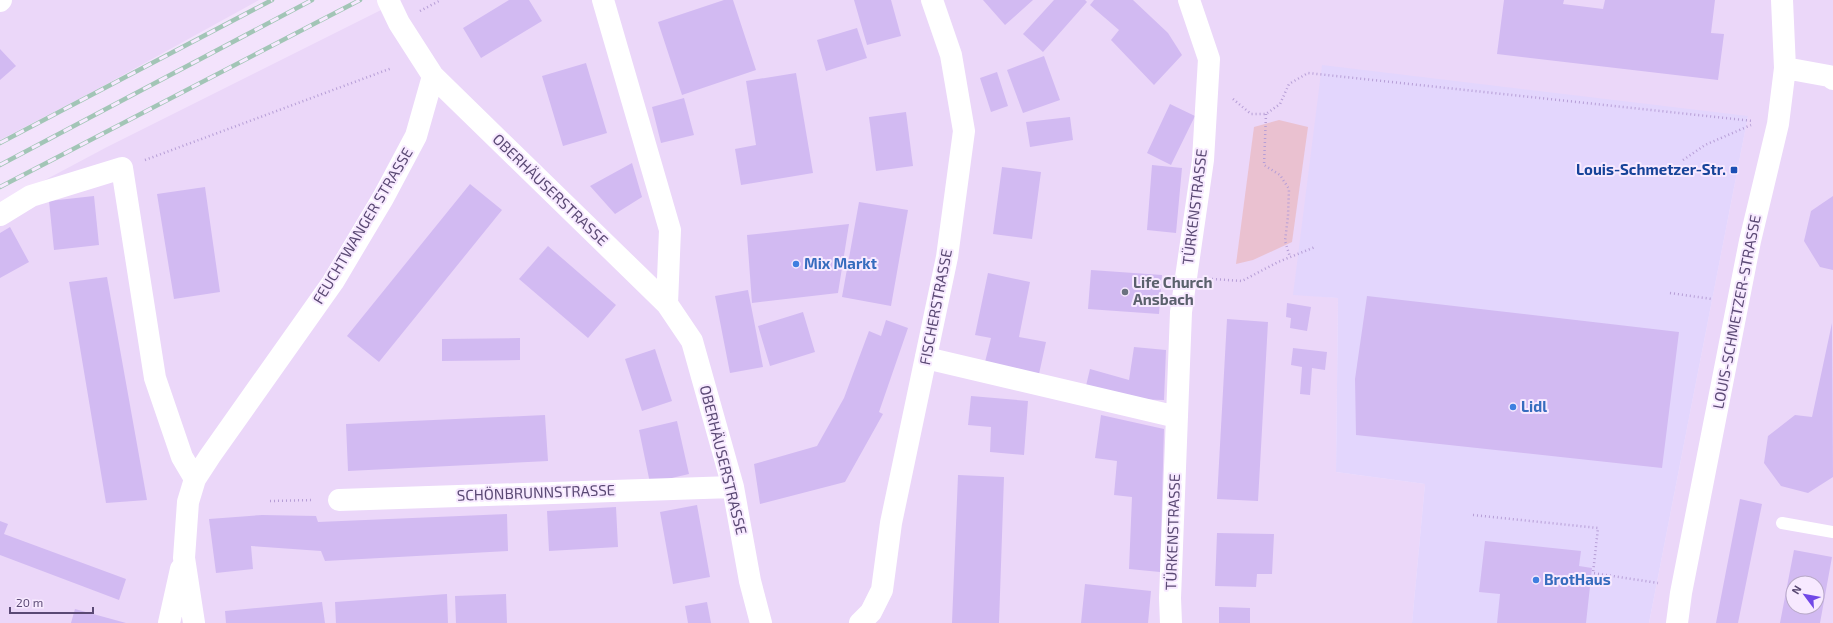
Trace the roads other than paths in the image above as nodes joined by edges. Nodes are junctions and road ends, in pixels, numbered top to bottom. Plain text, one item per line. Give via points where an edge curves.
1 (388, 0) edge
2 (602, 0) edge
3 (932, 0) edge
4 (1189, 0) edge
5 (1782, 0) edge
6 (1785, 68) junction
7 (433, 76) junction
8 (1833, 79) edge
9 (0, 214) edge
10 (667, 304) junction
11 (926, 358) junction
12 (1177, 417) junction
13 (195, 479) junction
14 (733, 487) junction
15 (339, 500) road end
16 (1782, 523) dead end
17 (1833, 532) edge
18 (184, 558) junction
19 (870, 619) edge
20 (169, 623) edge
21 (194, 623) edge
22 (761, 623) edge
23 (1171, 623) edge
24 (1677, 623) edge

1 - 7 street via 399,23
2 - 10 street via 670,230
3 - 11 street, FISCHERSTRASSE via 951,55 964,131 947,257
4 - 12 street, TÜRKENSTRASSE via 1209,58 1203,160 1181,312
5 - 6 street, LOUIS-SCHMETZER-STRASSE
6 - 8 street via 1829,76
6 - 24 street, LOUIS-SCHMETZER-STRASSE via 1778,124 1750,241
7 - 10 street, OBERHÄUSERSTRASSE
7 - 13 street, FEUCHTWANGER STRASSE via 416,136 372,218 333,282
9 - 13 street via 32,196 122,168 155,378 182,457
10 - 14 street, OBERHÄUSERSTRASSE via 692,341
11 - 12 street
11 - 19 street, FISCHERSTRASSE via 891,523 882,590
12 - 23 street, TÜRKENSTRASSE
13 - 18 street, FEUCHTWANGER STRASSE via 188,502
14 - 15 street, SCHÖNBRUNNSTRASSE
14 - 22 street, OBERHÄUSERSTRASSE via 750,582
16 - 17 lane
18 - 20 street
18 - 21 street, FEUCHTWANGER STRASSE

